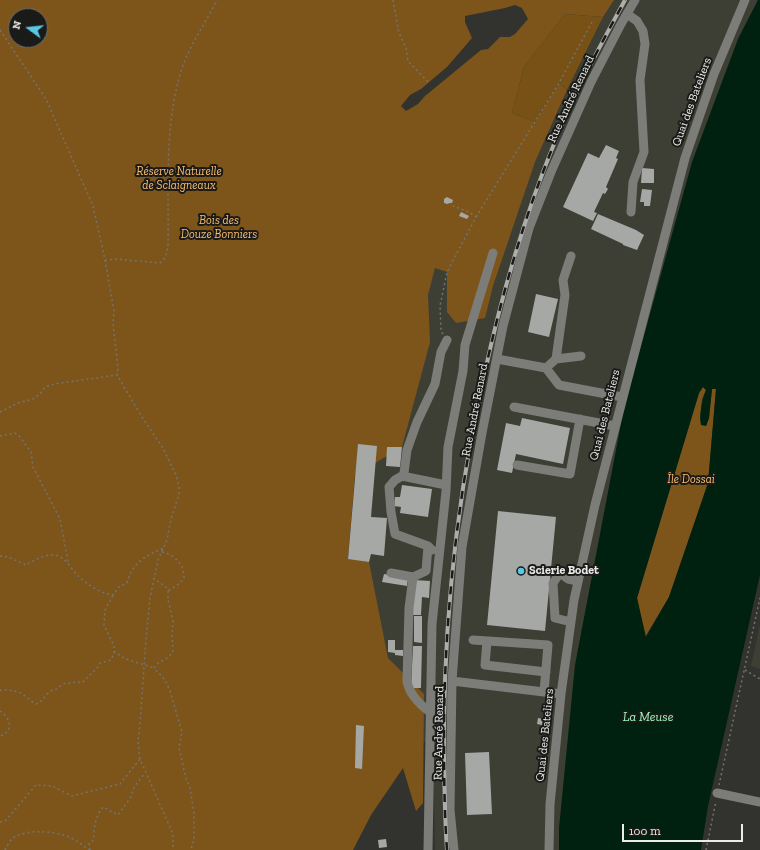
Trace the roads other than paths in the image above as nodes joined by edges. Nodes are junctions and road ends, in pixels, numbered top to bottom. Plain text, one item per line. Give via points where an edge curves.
1 (635, 0) edge
2 (745, 0) edge
3 (627, 14) junction
4 (631, 212) dead end
5 (494, 253) dead end
6 (571, 256) dead end
7 (447, 340) road end
8 (581, 356) dead end
9 (496, 359) junction
10 (556, 359) junction
11 (546, 368) junction
12 (622, 397) junction
13 (514, 407) dead end
14 (580, 419) junction
15 (615, 426) junction
16 (517, 465) dead end
17 (404, 473) dead end
18 (446, 485) junction
19 (428, 546) junction
20 (439, 554) junction
21 (426, 571) junction
22 (437, 572) junction
23 (391, 573) dead end
24 (413, 577) junction
25 (578, 581) junction
26 (571, 622) junction
27 (473, 640) dead end
28 (487, 641) junction
29 (546, 672) junction
30 (452, 681) junction
31 (544, 692) junction
32 (561, 694) junction
33 (430, 712) junction
34 (717, 793) road end
35 (760, 802) edge
36 (428, 850) edge
37 (454, 850) edge
38 (549, 850) edge

1 - 3 street, Rue André Renard
2 - 12 street, Quai des Bateliers via 714,74 685,158
3 - 4 street via 637,21 643,31 645,44 640,80 644,152 633,182
3 - 9 street, Rue André Renard via 590,82 532,221
5 - 18 street via 465,345 463,371 448,447
6 - 10 street via 563,280 565,295
7 - 17 street via 441,352 435,384 407,450
8 - 10 street
9 - 11 street
9 - 30 street, Rue André Renard via 462,547
10 - 11 street
11 - 12 street via 559,385
12 - 15 street, Quai des Bateliers
13 - 14 street
14 - 15 street
14 - 16 street via 570,474
15 - 25 street, Quai des Bateliers
18 - 19 street via 402,476 389,487 390,512 395,534
18 - 20 street
19 - 20 street
19 - 21 street
20 - 22 street
21 - 22 street
21 - 24 street
22 - 33 street via 432,624
23 - 24 street
24 - 33 street via 407,681 408,688
25 - 26 street, Quai des Bateliers
25 - 26 street via 568,579 560,573 553,583 555,618
26 - 32 street, Quai des Bateliers
27 - 28 street
28 - 29 street via 485,665
28 - 29 street via 548,645
29 - 31 street
30 - 31 street
30 - 37 street, Rue André Renard via 450,810
31 - 32 street
32 - 38 street, Quai des Bateliers via 550,804
33 - 36 street
34 - 35 street

